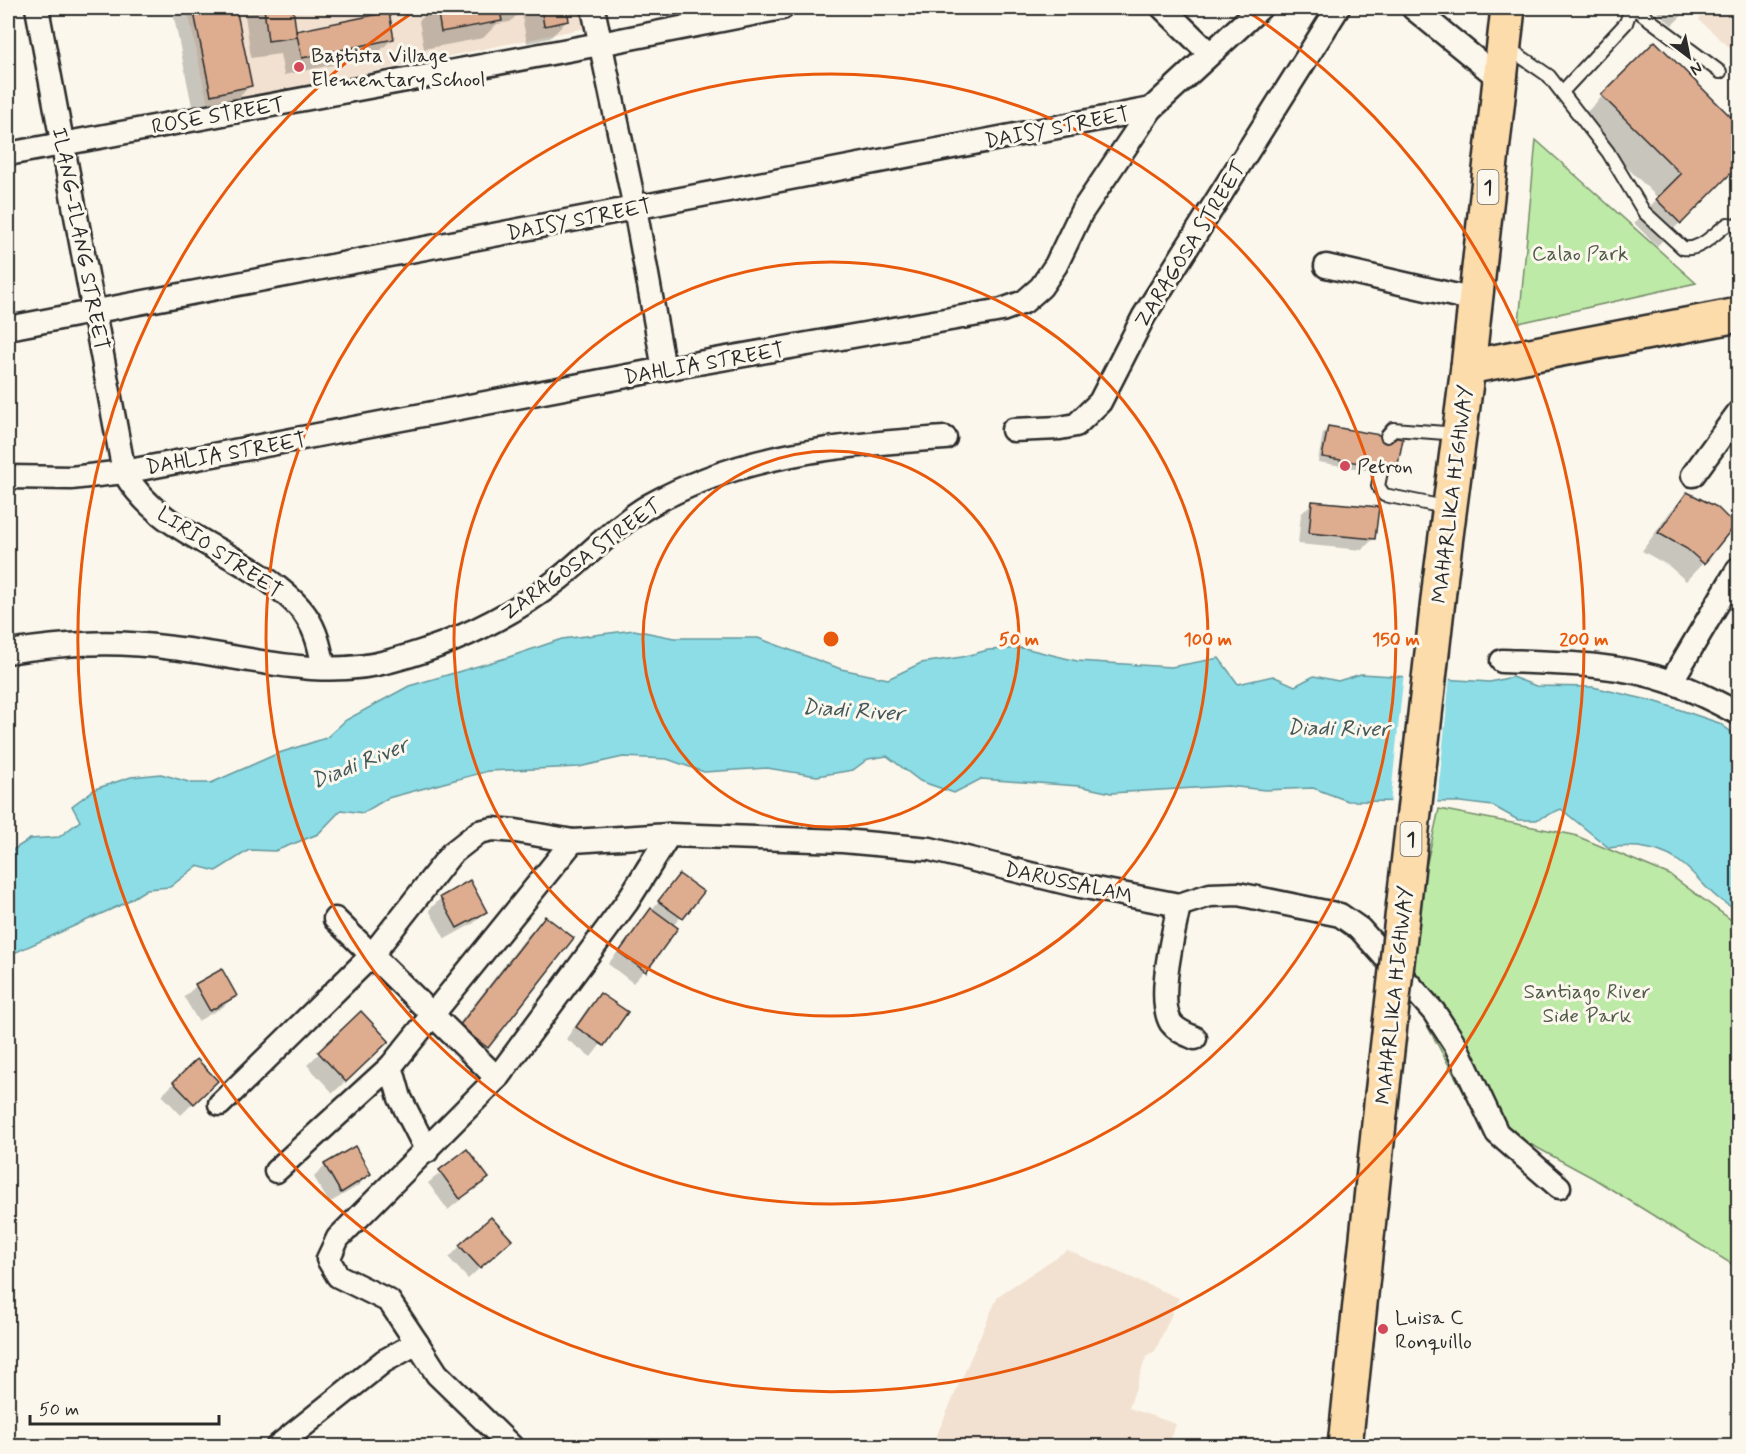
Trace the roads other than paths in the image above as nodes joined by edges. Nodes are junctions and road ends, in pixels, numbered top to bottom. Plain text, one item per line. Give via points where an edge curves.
1 (37, 8) edge
2 (593, 8) edge
3 (782, 8) edge
4 (1163, 8) edge
5 (1260, 8) edge
6 (1338, 8) edge
7 (1413, 8) edge
8 (1508, 8) edge
9 (1633, 8) edge
10 (600, 44) junction
11 (1504, 44) junction
12 (1209, 53) junction
13 (1720, 72) dead end
14 (1500, 79) junction
15 (1562, 92) junction
16 (1151, 109) junction
17 (62, 144) junction
18 (8, 154) edge
19 (635, 208) junction
20 (1738, 226) edge
21 (1326, 266) dead end
22 (1475, 300) junction
23 (96, 312) junction
24 (1738, 315) edge
25 (8, 328) edge
26 (1468, 367) junction
27 (664, 369) junction
28 (1738, 413) edge
29 (1013, 429) dead end
30 (1460, 434) junction
31 (1387, 436) dead end
32 (945, 438) dead end
33 (1382, 467) dead end
34 (124, 472) junction
35 (1693, 475) dead end
36 (8, 477) edge
37 (1450, 508) junction
38 (1738, 569) edge
39 (8, 652) edge
40 (1502, 661) dead end
41 (324, 668) junction
42 (1671, 682) junction
43 (1738, 713) edge
44 (669, 835) junction
45 (573, 841) junction
46 (1179, 905) junction
47 (334, 919) dead end
48 (371, 956) junction
49 (433, 1017) junction
50 (1195, 1038) dead end
51 (391, 1065) junction
52 (497, 1078) junction
53 (220, 1104) dead end
54 (427, 1151) junction
55 (276, 1170) dead end
56 (1559, 1187) dead end
57 (417, 1343) junction
58 (278, 1446) edge
59 (512, 1446) edge
60 (1345, 1446) edge

1 - 17 street, ILANG-ILANG STREET
2 - 10 street
3 - 10 street, ROSE STREET
4 - 12 street
5 - 12 street, DAHLIA STREET
6 - 29 street, ZARAGOSA STREET via 1144,316 1100,402 1076,425
7 - 14 street
8 - 11 main road, MAHARLIKA HIGHWAY / 1
9 - 13 lane
9 - 15 lane via 1626,23
10 - 17 street, ROSE STREET
10 - 19 street
11 - 14 main road, MAHARLIKA HIGHWAY / 1
11 - 15 lane via 1549,76
12 - 16 street, DAHLIA STREET
14 - 22 main road, MAHARLIKA HIGHWAY / 1
15 - 20 lane via 1608,152 1644,213 1683,248 1699,247 1728,224
16 - 19 street, DAISY STREET
16 - 27 street, DAHLIA STREET via 1081,213 1056,265 1041,287 1024,302 1002,310
17 - 18 street, ROSE STREET
17 - 23 street, ILANG-ILANG STREET
19 - 23 street, DAISY STREET
19 - 27 street
21 - 22 street
22 - 26 main road, MAHARLIKA HIGHWAY / 1
23 - 25 street, DAISY STREET
23 - 34 street, ILANG-ILANG STREET
24 - 26 main road
26 - 30 main road, MAHARLIKA HIGHWAY / 1
27 - 34 street, DAHLIA STREET
28 - 35 street
30 - 31 lane via 1392,429
30 - 37 main road, MAHARLIKA HIGHWAY / 1
32 - 41 street, ZARAGOSA STREET via 871,443 754,461 649,506 606,536 542,591 468,634 387,662 357,669
33 - 37 lane via 1378,486 1384,495
34 - 36 street, DAHLIA STREET via 71,478
34 - 41 street, LIRIO STREET via 134,490 160,516 285,593 305,614 318,639
37 - 60 main road, MAHARLIKA HIGHWAY / 1, bridge
38 - 42 street
39 - 41 street, ZARAGOSA STREET via 77,642 132,644 281,666
40 - 42 street via 1589,666
42 - 43 street
44 - 45 street, DARUSSALAM
44 - 46 street, DARUSSALAM via 843,841 930,849 1075,885
44 - 52 street via 627,902
45 - 48 street, DARUSSALAM via 493,829 479,832 451,854
45 - 49 street
46 - 50 street via 1166,1004 1174,1026
46 - 56 street, DARUSSALAM via 1210,895 1238,894 1340,915 1360,929 1434,1012 1456,1046 1497,1133
47 - 48 street
48 - 49 street
48 - 53 street, DARUSSALAM
49 - 51 street
49 - 52 street
51 - 54 street via 400,1098
51 - 55 street
52 - 54 street
54 - 57 street via 338,1238 328,1259 338,1276 389,1301
57 - 58 street via 384,1361
57 - 59 street via 437,1374

